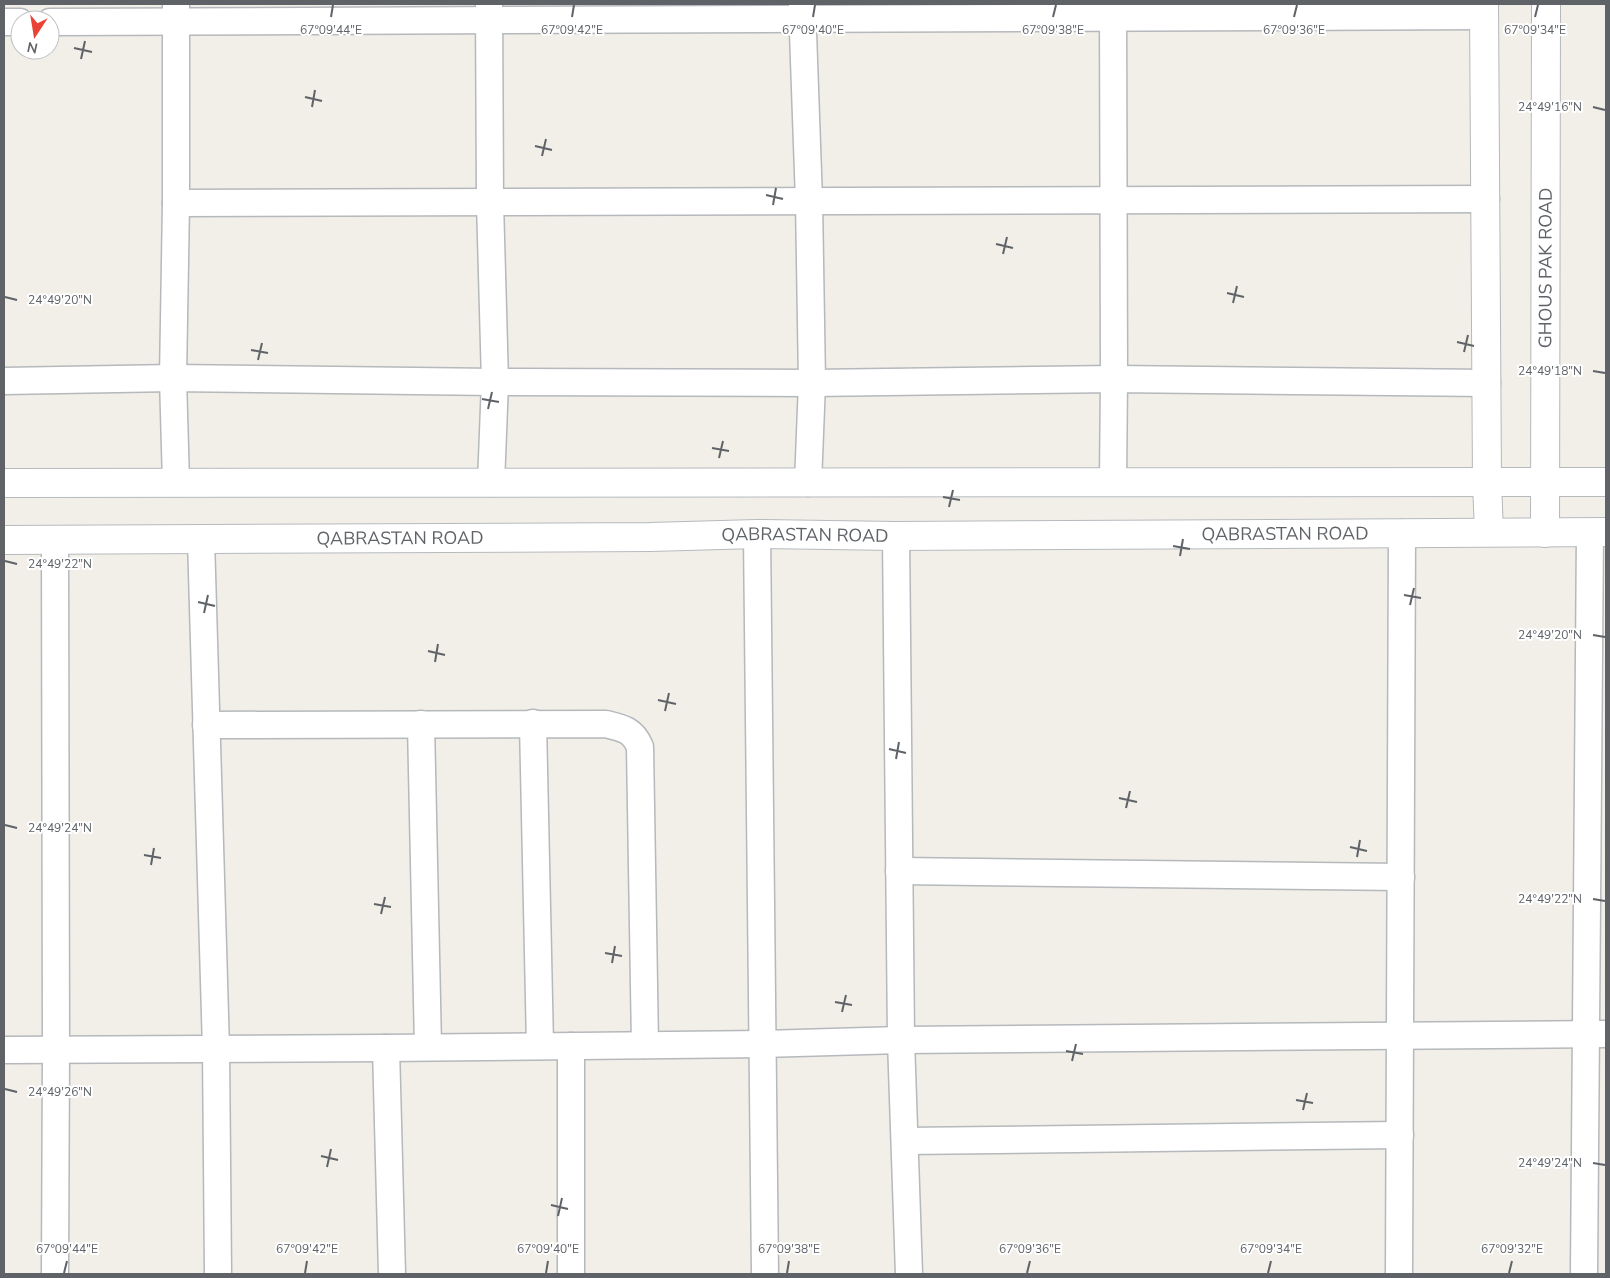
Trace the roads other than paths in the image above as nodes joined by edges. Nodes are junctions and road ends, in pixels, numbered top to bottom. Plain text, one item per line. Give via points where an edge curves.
1 (1546, 4) edge
2 (1113, 10) edge
3 (1484, 10) edge
4 (802, 11) edge
5 (489, 12) edge
6 (176, 13) edge
7 (60, 21) edge
8 (1486, 199) junction
9 (1113, 200) junction
10 (809, 201) junction
11 (490, 202) junction
12 (176, 203) junction
13 (173, 378) junction
14 (1114, 379) junction
15 (4, 382) edge
16 (495, 382) junction
17 (812, 383) junction
18 (1487, 383) junction
19 (1113, 482) junction
20 (1487, 482) junction
21 (1606, 482) edge
22 (4, 483) edge
23 (176, 483) junction
24 (491, 483) junction
25 (808, 483) junction
26 (1544, 483) junction
27 (1489, 532) junction
28 (1598, 532) edge
29 (1402, 533) junction
30 (1545, 533) junction
31 (757, 534) junction
32 (896, 536) junction
33 (201, 539) junction
34 (4, 540) edge
35 (55, 540) junction
36 (533, 723) junction
37 (421, 724) junction
38 (206, 725) junction
39 (1598, 727) edge
40 (900, 871) junction
41 (1401, 876) junction
42 (1596, 1034) edge
43 (1400, 1036) junction
44 (901, 1040) junction
45 (763, 1044) junction
46 (645, 1045) junction
47 (540, 1046) junction
48 (571, 1046) junction
49 (428, 1047) junction
50 (386, 1048) junction
51 (216, 1049) junction
52 (4, 1050) edge
53 (56, 1050) junction
54 (1400, 1135) junction
55 (905, 1141) junction
56 (55, 1274) edge
57 (218, 1274) edge
58 (392, 1274) edge
59 (571, 1274) edge
60 (765, 1274) edge
61 (909, 1274) edge
62 (1399, 1274) edge
63 (1584, 1274) edge

1 - 26 main road, GHOUS PAK ROAD
2 - 3 street
2 - 4 street
2 - 9 street
3 - 8 main road
4 - 5 street
4 - 10 street
5 - 6 street
5 - 11 street
6 - 7 street
6 - 12 street
8 - 9 street
8 - 18 main road
9 - 10 street
9 - 14 street
10 - 11 street
10 - 17 street
11 - 12 street
11 - 16 street
12 - 13 street
13 - 15 street
13 - 16 street
13 - 23 street
14 - 17 street
14 - 18 street
14 - 19 street
16 - 17 street
16 - 24 street
17 - 25 street
18 - 20 main road
19 - 20 main road
19 - 25 main road
20 - 26 main road
20 - 27 main road
21 - 26 main road
22 - 23 main road
23 - 24 main road
24 - 25 main road
26 - 30 main road, GHOUS PAK ROAD
27 - 29 main road, QABRASTAN ROAD
27 - 30 main road, QABRASTAN ROAD
28 - 30 main road, QABRASTAN ROAD
28 - 39 street
29 - 32 main road, QABRASTAN ROAD
29 - 41 street
31 - 32 main road, QABRASTAN ROAD
31 - 33 main road, QABRASTAN ROAD
31 - 45 street
32 - 40 street
33 - 35 main road, QABRASTAN ROAD
33 - 38 street
34 - 35 main road, QABRASTAN ROAD
35 - 53 street
36 - 37 street
36 - 46 street via 606,724 624,728 636,737 640,747
36 - 47 street
37 - 38 street
37 - 49 street
38 - 51 street
39 - 42 street
40 - 41 street
40 - 44 street
41 - 43 street
42 - 43 street
42 - 63 street
43 - 44 street
43 - 54 street
44 - 45 street
44 - 55 street
45 - 46 street
45 - 60 street
46 - 48 street
47 - 48 street
47 - 49 street
48 - 59 street
49 - 50 street
50 - 51 street
50 - 58 street
51 - 53 street
51 - 57 street
52 - 53 street
53 - 56 street
54 - 55 street
54 - 62 street
55 - 61 street

